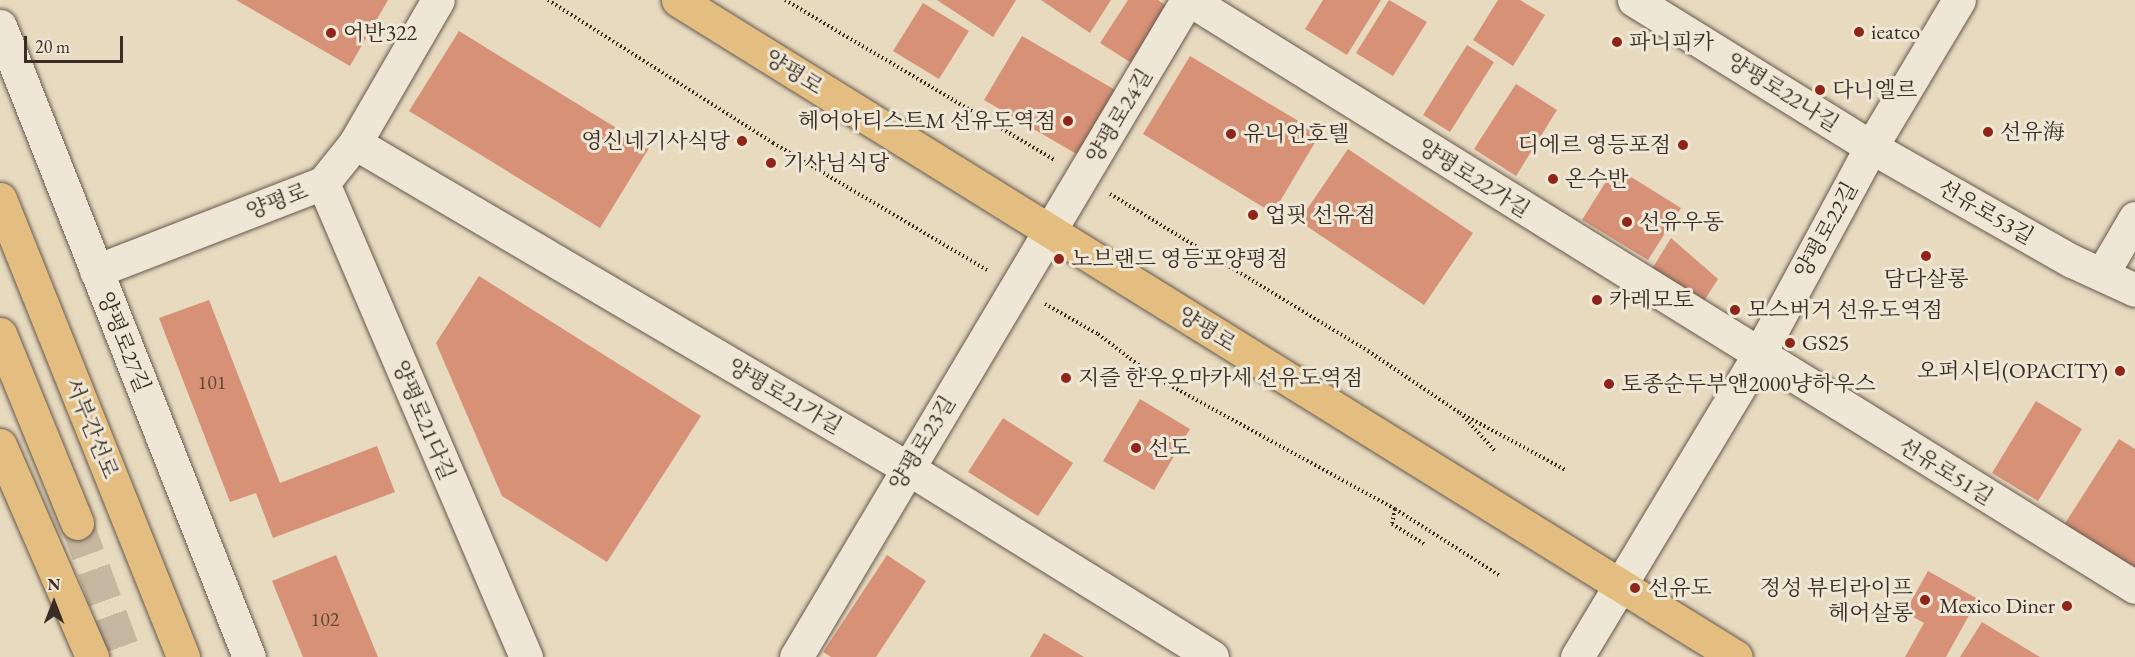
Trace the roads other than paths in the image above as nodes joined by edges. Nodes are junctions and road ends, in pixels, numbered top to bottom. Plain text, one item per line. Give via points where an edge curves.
1 (438, 0) edge
2 (678, 0) edge
3 (1188, 0) edge
4 (1634, 0) edge
5 (1959, 0) edge
6 (0, 26) edge
7 (355, 143) junction
8 (1871, 147) junction
9 (323, 183) junction
10 (0, 199) edge
11 (2135, 218) edge
12 (1052, 232) junction
13 (96, 272) junction
14 (2102, 274) junction
15 (2135, 290) edge
16 (0, 334) edge
17 (1758, 356) junction
18 (0, 445) edge
19 (906, 467) junction
20 (77, 523) tunnel mouth
21 (1622, 586) junction
22 (2135, 587) edge
23 (92, 657) edge
24 (183, 657) edge
25 (249, 657) edge
26 (526, 657) edge
27 (796, 657) edge
28 (1212, 657) edge
29 (1577, 657) edge
30 (1736, 657) edge

1 - 7 street, 양평로
2 - 12 main road, 양평로
3 - 12 street, 양평로24길
3 - 17 street, 양평로22가길
4 - 8 street, 양평로22나길
5 - 8 street, 양평로22길
6 - 13 street, 양평로27길
7 - 9 street, 양평로
7 - 19 street, 양평로21가길
8 - 14 street, 선유로53길
8 - 17 street, 양평로22길
9 - 13 street, 양평로
9 - 26 street, 양평로21다길
10 - 24 main road, 서부간선로
11 - 14 street
12 - 19 street, 양평로23길
12 - 21 main road, 양평로
13 - 25 street, 양평로27길
14 - 15 street, 선유로53길
16 - 20 main road
17 - 21 street, 양평로22길
17 - 22 street, 선유로51길
18 - 23 main road
19 - 27 street, 양평로23길
19 - 28 street, 양평로21가길
21 - 29 street, 양평로22길
21 - 30 main road, 양평로

